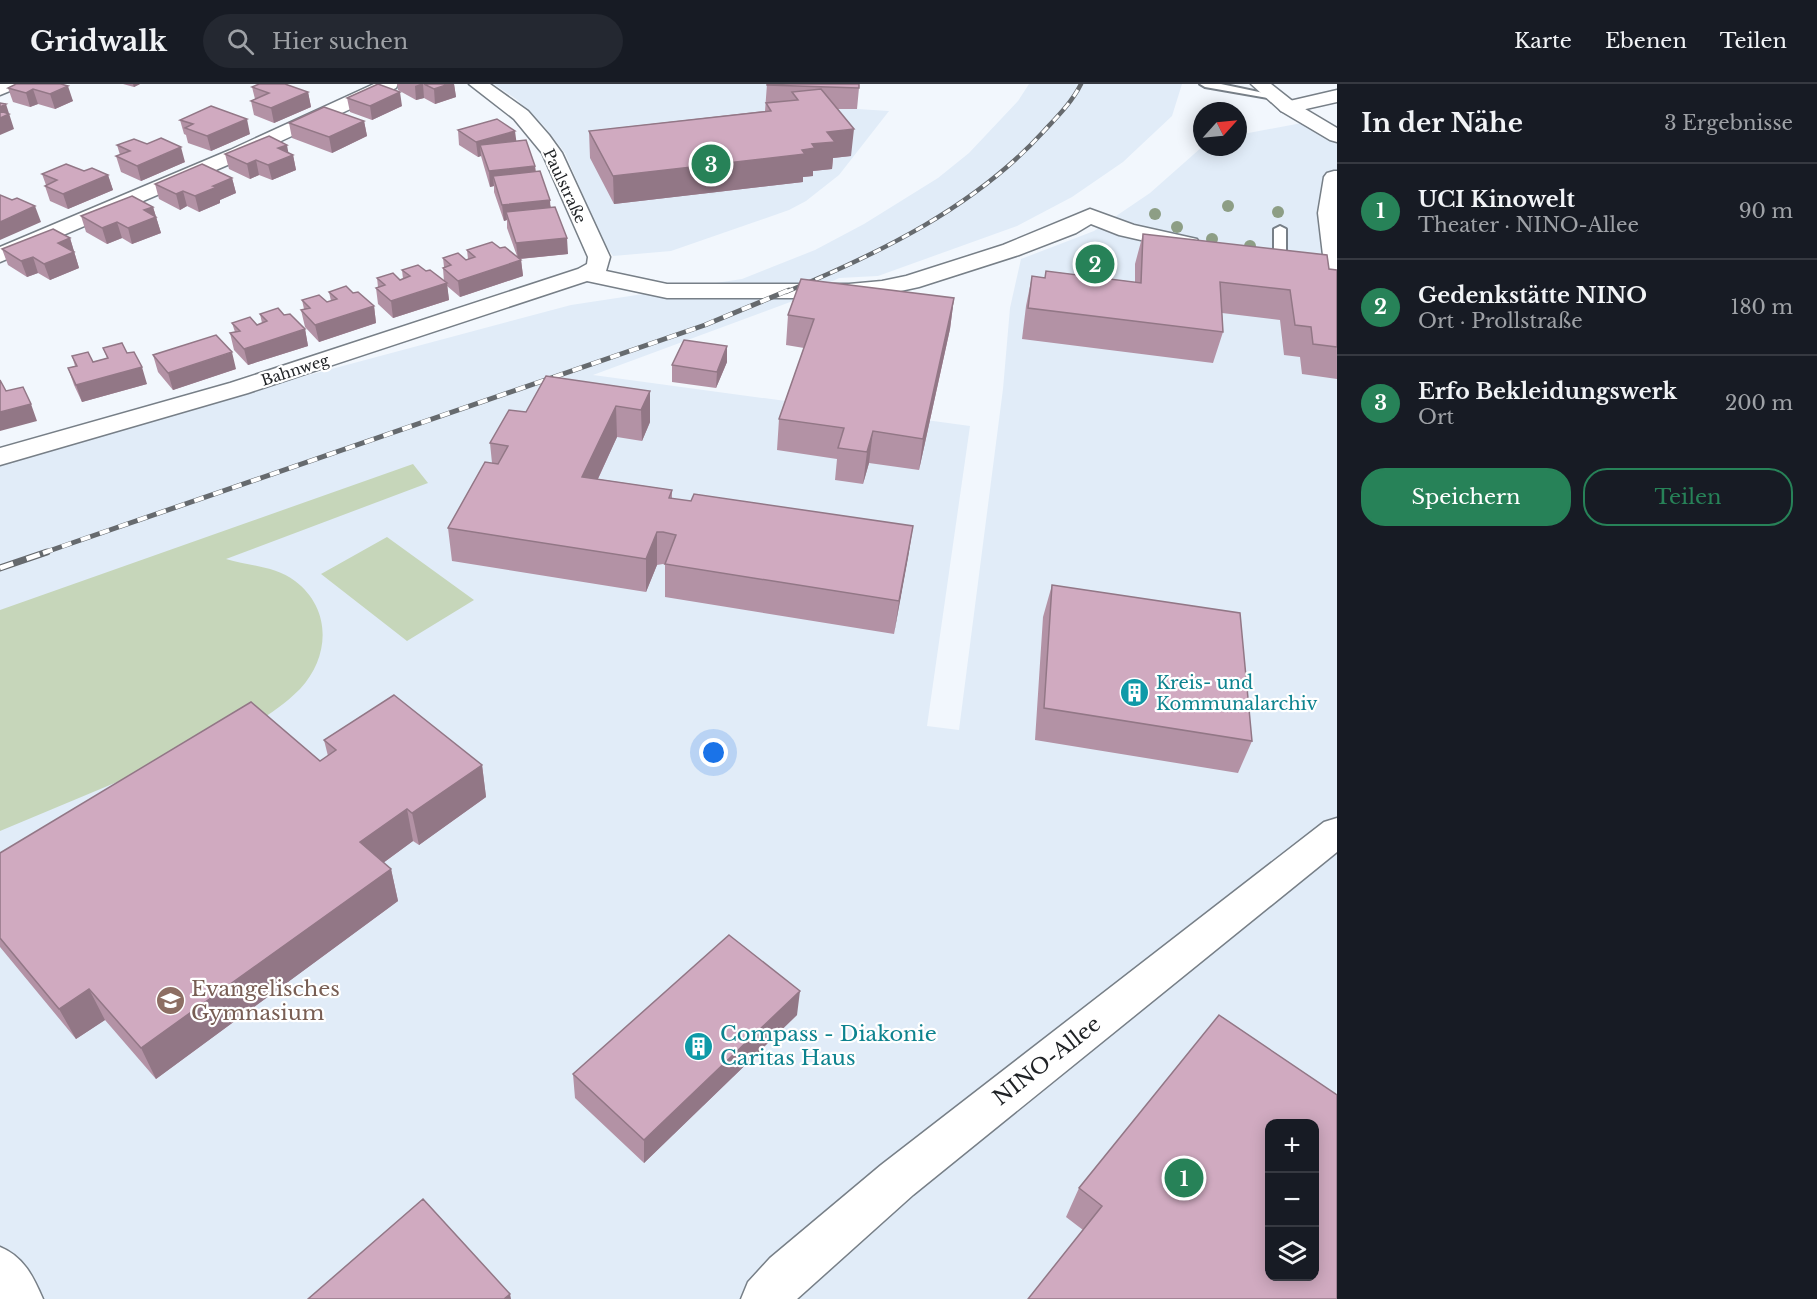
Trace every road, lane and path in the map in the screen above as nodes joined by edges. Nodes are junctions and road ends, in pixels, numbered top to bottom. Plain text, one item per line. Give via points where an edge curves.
1 (10, 84) edge
2 (389, 84) edge
3 (478, 84) edge
4 (1205, 84) edge
5 (0, 89) edge
6 (1273, 96) edge
7 (1337, 96) edge
8 (1337, 136) edge
9 (1334, 177) dead end
10 (1280, 229) dead end
11 (1215, 250) edge
12 (0, 255) edge
13 (1269, 261) joint
14 (1323, 272) edge
15 (586, 274) junction
16 (0, 457) edge
17 (1337, 832) edge
18 (0, 1270) edge
19 (19, 1299) edge
20 (765, 1299) edge

1 - 5 street
2 - 12 street
3 - 15 street, Paulstraße via 521,115 552,153 599,257 597,267
4 - 6 lane
6 - 7 street
6 - 8 street
9 - 14 street via 1328,194
10 - 13 lane
11 - 15 street via 1127,230 1090,216 1011,250 882,288 667,291
13 - 14 street
15 - 16 street, Bahnweg via 239,388
17 - 20 street, NINO-Allee via 897,1180 787,1275
18 - 19 street

